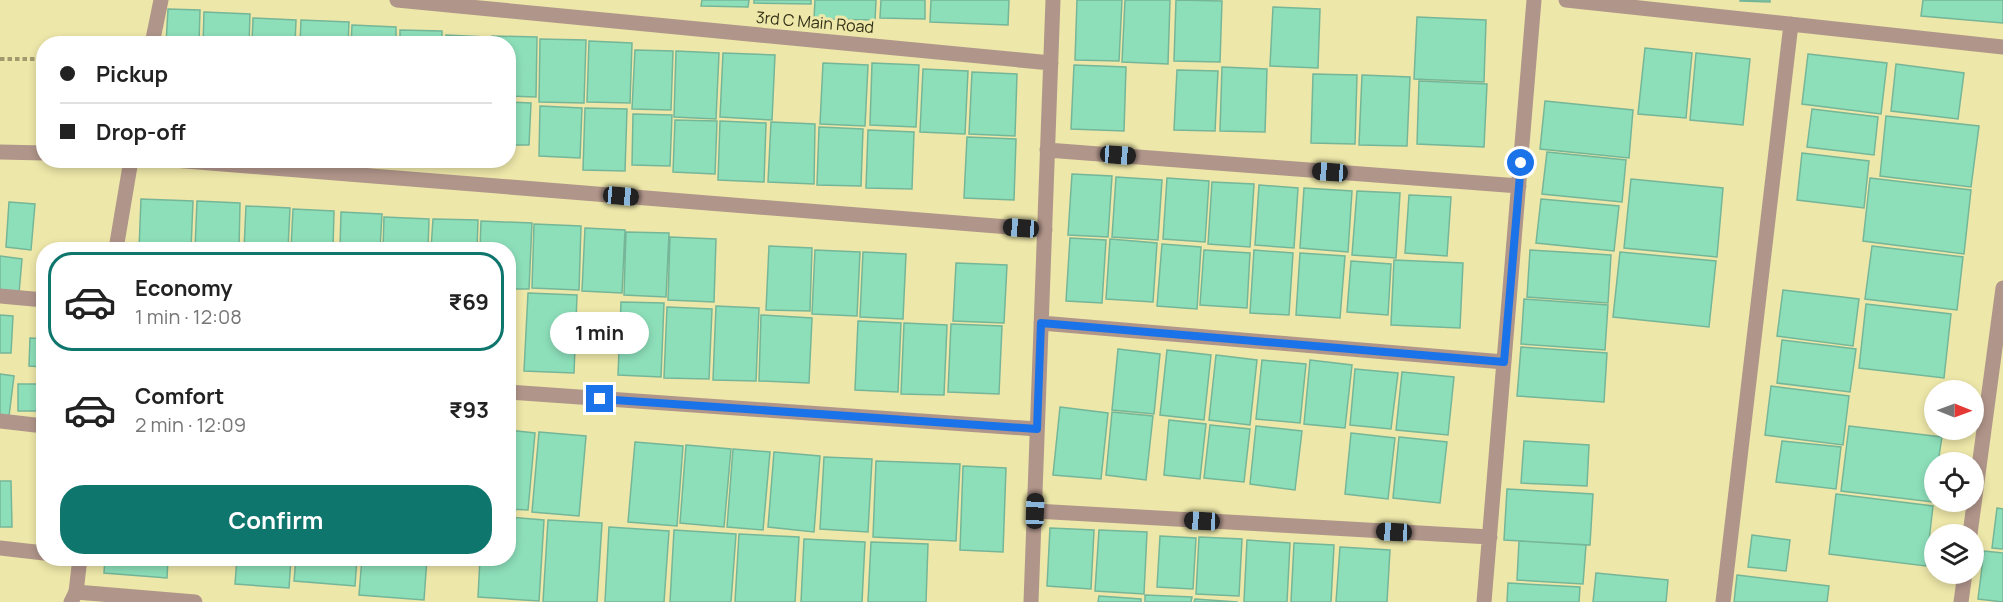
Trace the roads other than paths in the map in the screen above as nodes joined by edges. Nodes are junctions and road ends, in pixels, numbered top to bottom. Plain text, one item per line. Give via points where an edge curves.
1 (161, 0) edge
2 (397, 0) edge
3 (1053, 0) edge
4 (1534, 0) edge
5 (1566, 0) edge
6 (1791, 24) junction
7 (154, 36) edge
8 (2003, 47) edge
9 (1051, 63) junction
10 (1047, 150) junction
11 (0, 152) edge
12 (36, 153) edge
13 (129, 168) edge
14 (273, 168) edge
15 (1519, 186) junction
16 (1045, 230) junction
17 (117, 242) edge
18 (2003, 288) edge
19 (0, 296) edge
20 (36, 299) edge
21 (1041, 323) junction
22 (1504, 362) junction
23 (516, 393) edge
24 (0, 421) edge
25 (36, 425) edge
26 (1037, 429) junction
27 (1035, 511) junction
28 (1971, 524) edge
29 (1490, 537) junction
30 (0, 548) edge
31 (36, 552) edge
32 (79, 566) edge
33 (1963, 584) edge
34 (73, 597) edge
35 (195, 602) edge
36 (1031, 602) edge
37 (1484, 602) edge
38 (1723, 602) edge
39 (1961, 602) edge

1 - 7 street
2 - 9 street, 3rd C Main Road
3 - 9 street
4 - 15 street
5 - 6 street
6 - 8 street
6 - 38 street
9 - 10 street
10 - 15 street
10 - 16 street
11 - 12 street
13 - 17 street
14 - 16 street
15 - 22 street
16 - 21 street
18 - 28 street
19 - 20 street
21 - 22 street
21 - 26 street
22 - 29 street
23 - 26 street
24 - 25 street
26 - 27 street
27 - 29 street
27 - 36 street
29 - 37 street
30 - 31 street
32 - 34 street
33 - 39 street
34 - 35 street

